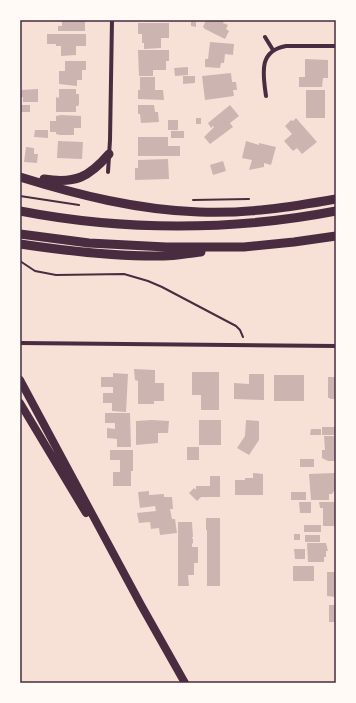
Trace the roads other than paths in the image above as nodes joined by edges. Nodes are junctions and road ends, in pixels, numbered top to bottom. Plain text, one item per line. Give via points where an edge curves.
1 (112, 20) edge
2 (265, 37) dead end
3 (336, 46) edge
4 (273, 50) junction
5 (266, 96) dead end
6 (110, 154) junction
7 (108, 172) dead end
8 (20, 177) edge
9 (336, 199) edge
10 (20, 211) edge
11 (336, 211) edge
12 (20, 234) edge
13 (336, 236) edge
14 (20, 244) edge
15 (244, 247) junction
16 (20, 343) edge
17 (336, 346) edge
18 (20, 380) edge
19 (20, 403) edge
20 (141, 605) junction
21 (185, 683) edge

1 - 6 street
2 - 4 street
3 - 4 street via 286,46
4 - 5 street via 264,64
6 - 7 street
6 - 8 highway via 93,171 68,181
8 - 9 highway via 100,198 144,207 183,211 252,210
10 - 11 highway via 112,223 186,225 260,222
12 - 15 highway via 133,246
13 - 15 highway
14 - 15 highway via 90,252 165,256
16 - 17 street
18 - 20 main road
19 - 20 main road
20 - 21 main road

